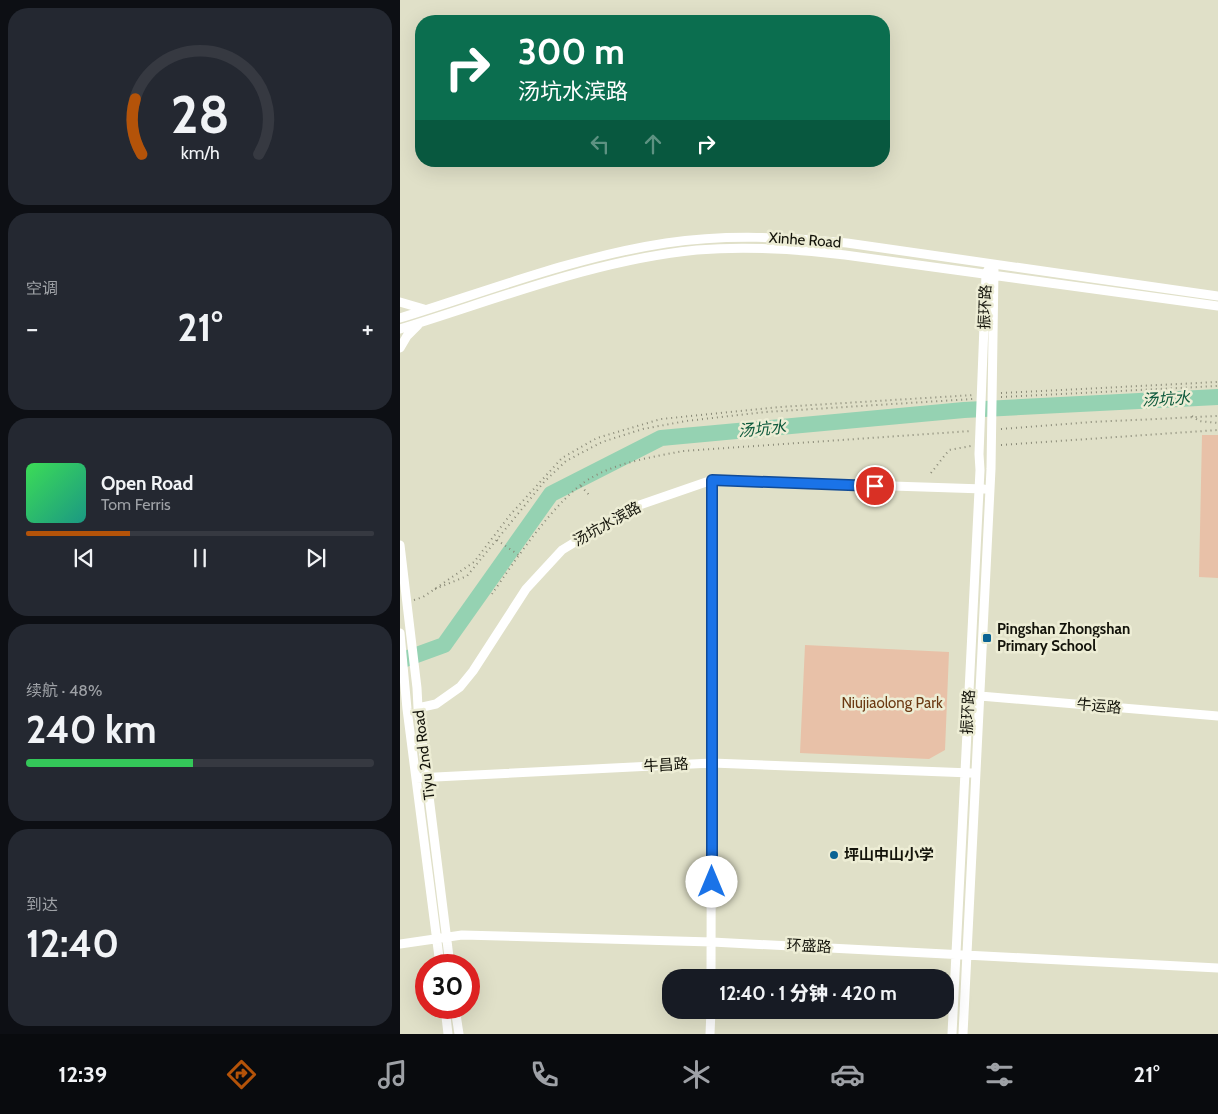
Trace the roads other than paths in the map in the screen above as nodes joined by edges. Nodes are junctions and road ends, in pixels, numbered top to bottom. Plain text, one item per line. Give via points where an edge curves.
1 (992, 264) junction
2 (986, 274) junction
3 (996, 275) junction
4 (1218, 296) edge
5 (400, 302) edge
6 (1218, 306) edge
7 (429, 309) junction
8 (400, 318) edge
9 (423, 322) junction
10 (400, 329) edge
11 (400, 348) edge
12 (712, 480) junction
13 (979, 489) junction
14 (990, 490) junction
15 (400, 545) edge
16 (404, 612) edge
17 (400, 633) edge
18 (980, 696) junction
19 (418, 708) junction
20 (404, 709) edge
21 (1218, 716) edge
22 (712, 763) junction
23 (965, 773) junction
24 (976, 773) junction
25 (426, 777) junction
26 (416, 778) junction
27 (447, 937) junction
28 (436, 939) junction
29 (712, 942) junction
30 (400, 944) edge
31 (956, 953) junction
32 (967, 953) junction
33 (438, 954) edge
34 (449, 954) edge
35 (1218, 968) edge
36 (711, 969) edge
37 (446, 1019) edge
38 (457, 1019) edge
39 (711, 1019) edge
40 (448, 1034) edge
41 (459, 1034) edge
42 (710, 1034) edge
43 (952, 1034) edge
44 (963, 1034) edge

1 - 2 street, 振环路
1 - 3 street, 振环路
1 - 4 street, Xinhe Road
1 - 7 street, Xinhe Road via 818,240 759,237 696,239 571,263
2 - 3 street, Xinhe Road
2 - 9 street, Xinhe Road via 810,251 697,250 573,274
2 - 13 street, 振环路
3 - 6 street, Xinhe Road
3 - 14 street, 振环路
5 - 7 street via 418,309
7 - 8 street, Xinhe Road
9 - 10 street, Xinhe Road
9 - 11 street via 414,328
12 - 13 street, 汤坑水滨路
12 - 19 street, 汤坑水滨路 via 631,508 562,550 526,589 460,688 436,704
12 - 22 street
13 - 14 street, 汤坑水滨路
13 - 23 street, 振环路
14 - 18 street, 振环路
15 - 16 street, Tiyu 2nd Road
16 - 19 street, Tiyu 2nd Road via 412,645
17 - 20 street, Tiyu 2nd Road via 407,689
18 - 21 street, 牛运路
18 - 24 street, 振环路
19 - 25 street, Tiyu 2nd Road
20 - 26 street, Tiyu 2nd Road
22 - 23 street, 牛昌路
22 - 25 street, 牛昌路
22 - 29 street
23 - 24 street, 牛昌路
23 - 31 street, 振环路
24 - 32 street, 振环路
25 - 26 street, 牛昌路
25 - 27 street, Tiyu 2nd Road
26 - 28 street, Tiyu 2nd Road
27 - 28 street, 环盛路
27 - 29 street, 环盛路
27 - 34 street, Tiyu 2nd Road
28 - 30 street, 环盛路
28 - 33 street, Tiyu 2nd Road
29 - 31 street, 环盛路
29 - 36 street
31 - 32 street, 环盛路
31 - 43 street, 振环路
32 - 35 street, 环盛路
32 - 44 street, 振环路
37 - 40 street
38 - 41 street
39 - 42 street

